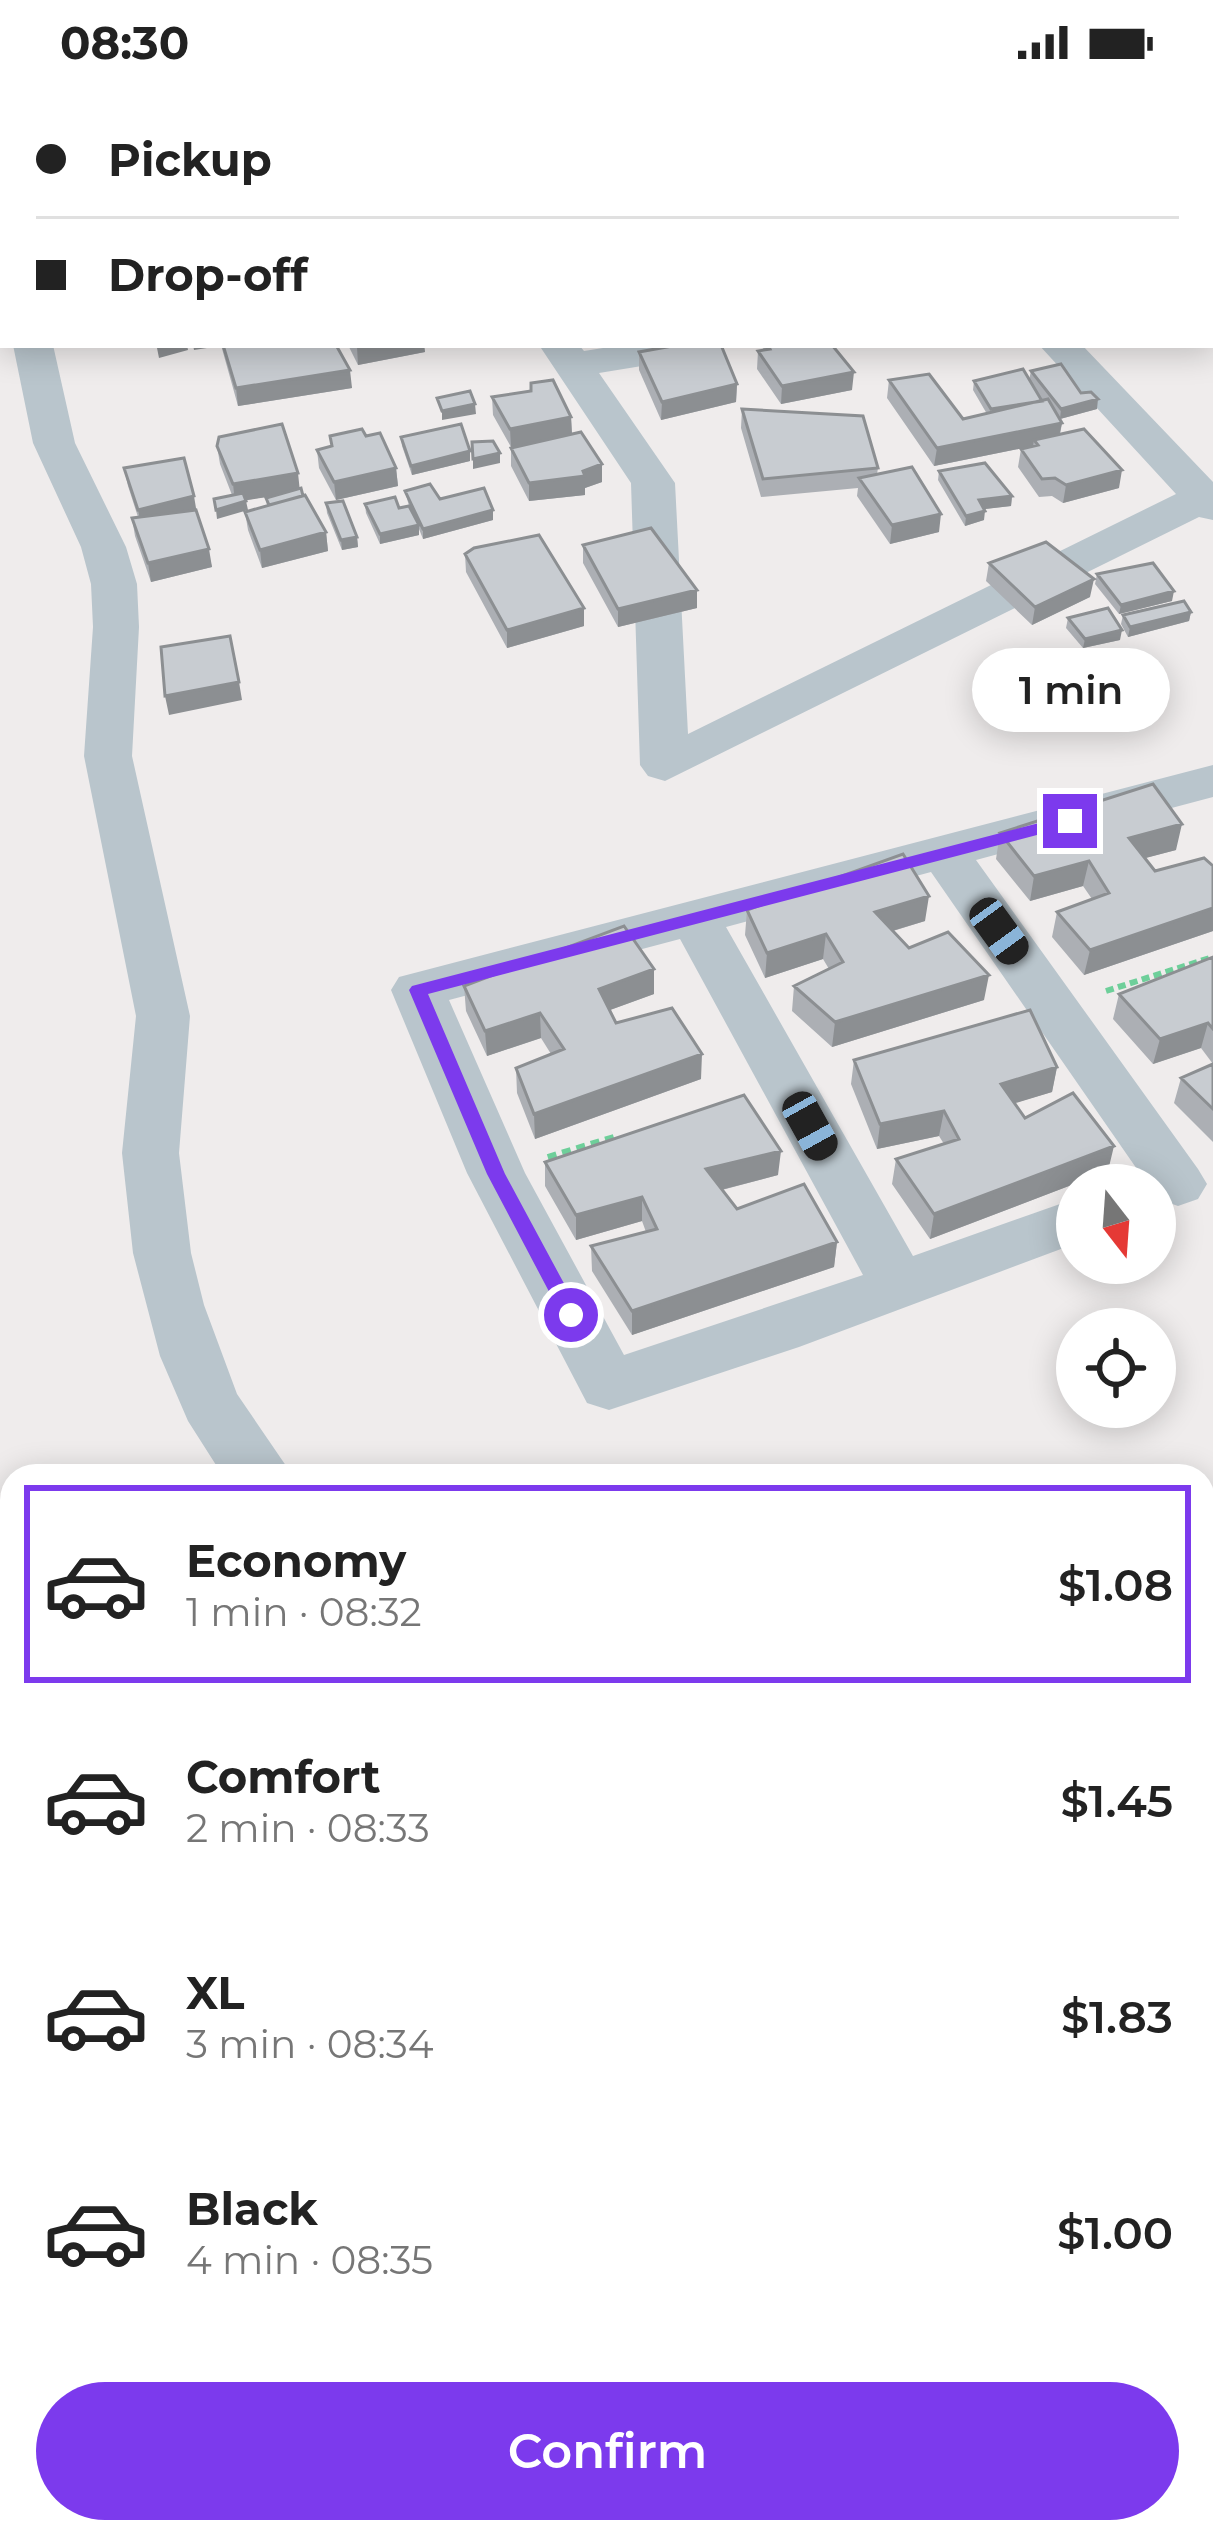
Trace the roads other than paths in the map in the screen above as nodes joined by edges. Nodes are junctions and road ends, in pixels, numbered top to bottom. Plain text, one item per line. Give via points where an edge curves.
1 (34, 348) edge
2 (658, 348) edge
3 (1062, 348) edge
4 (566, 355) edge
5 (1209, 502) edge
6 (1209, 789) edge
7 (945, 854) junction
8 (694, 918) junction
9 (1182, 1183) edge
10 (1056, 1228) edge
11 (898, 1284) junction
12 (252, 1464) edge

1 - 12 street via 54,442 114,584 108,754 164,1032 151,1109 162,1249 201,1384
2 - 4 street
3 - 5 street
4 - 5 street via 652,483 665,765
6 - 7 street
7 - 8 street
7 - 9 street
8 - 11 street
8 - 11 street via 418,990 496,1174 609,1385
10 - 11 street

